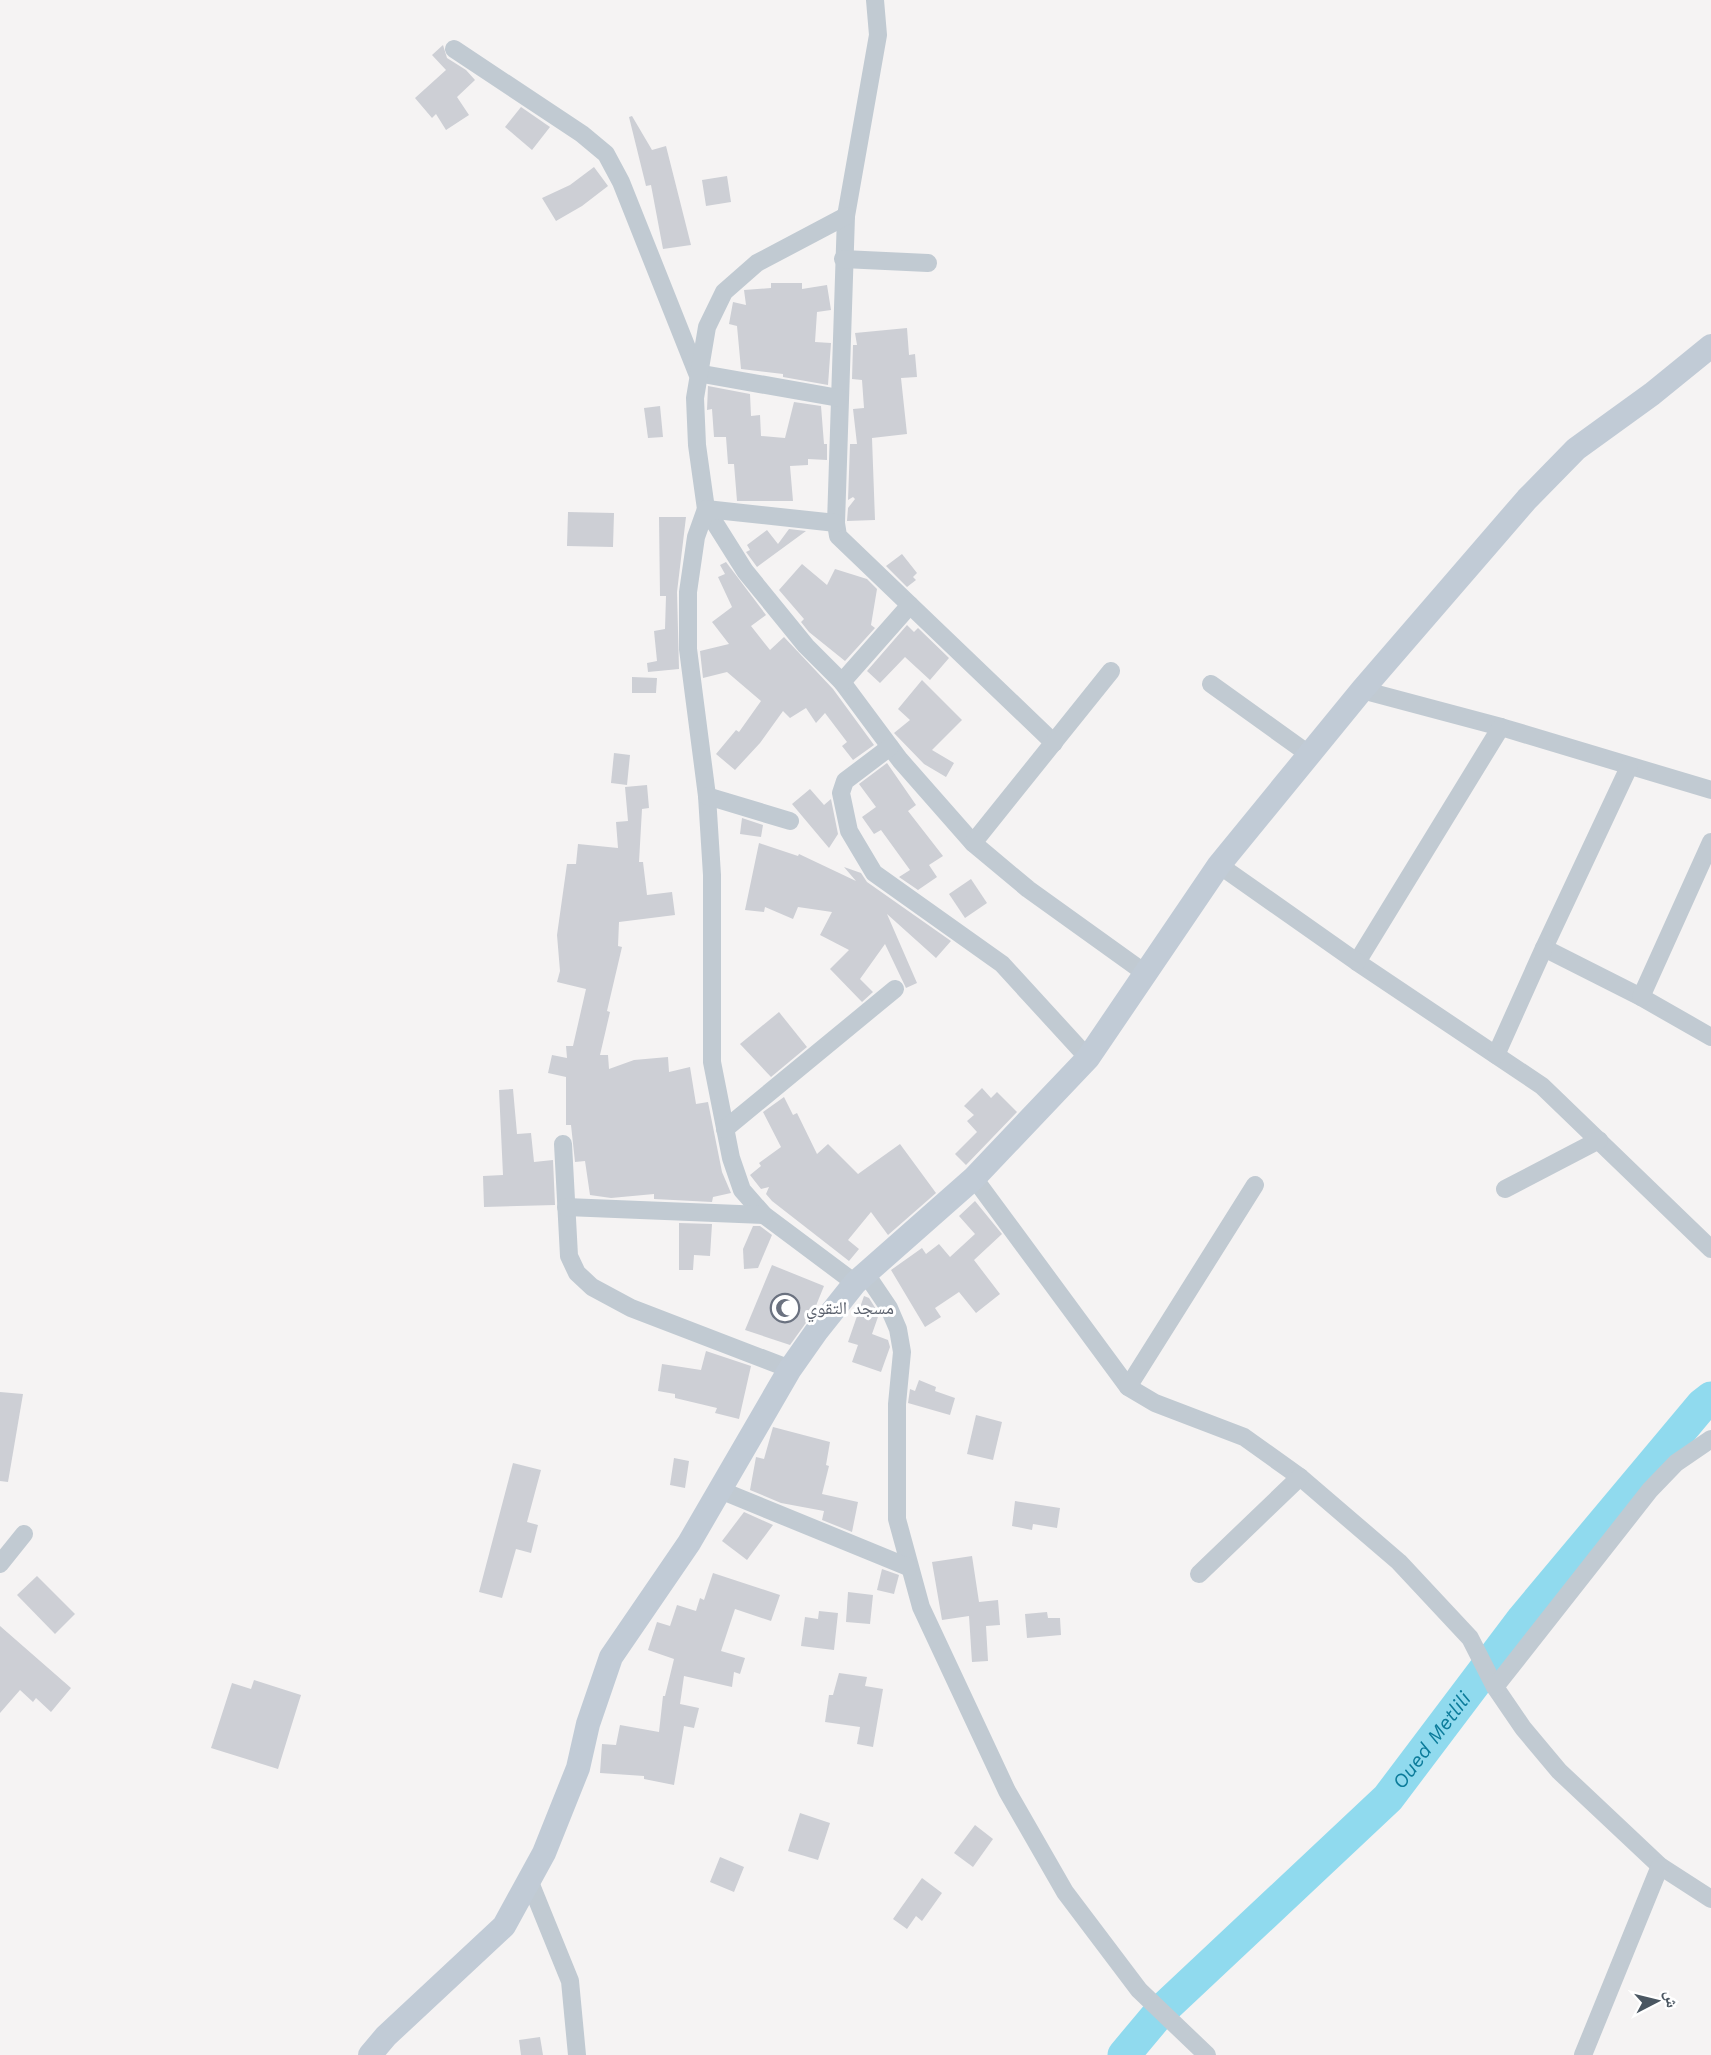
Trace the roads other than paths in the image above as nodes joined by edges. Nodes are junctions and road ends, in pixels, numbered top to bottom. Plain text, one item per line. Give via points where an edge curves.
1 (875, 0) edge
2 (454, 49) dead end
3 (846, 216) junction
4 (843, 259) junction
5 (928, 263) dead end
6 (1711, 346) edge
7 (697, 373) junction
8 (839, 398) junction
9 (706, 509) junction
10 (836, 524) junction
11 (910, 605) junction
12 (1112, 672) dead end
13 (842, 682) junction
14 (1210, 684) dead end
15 (1362, 690) junction
16 (1501, 727) junction
17 (1054, 743) junction
18 (890, 747) junction
19 (1310, 755) junction
20 (1629, 767) junction
21 (1711, 790) edge
22 (707, 796) junction
23 (790, 821) dead end
24 (1711, 842) edge
25 (973, 843) junction
26 (1219, 865) junction
27 (1544, 948) junction
28 (1358, 962) junction
29 (1146, 974) junction
30 (895, 989) dead end
31 (1641, 997) junction
32 (1711, 1037) edge
33 (1496, 1055) junction
34 (1088, 1058) junction
35 (725, 1129) junction
36 (1599, 1140) junction
37 (562, 1144) dead end
38 (974, 1178) junction
39 (1255, 1185) dead end
40 (1505, 1189) dead end
41 (566, 1207) junction
42 (764, 1215) junction
43 (1711, 1249) edge
44 (860, 1279) junction
45 (790, 1369) junction
46 (1128, 1387) junction
47 (1711, 1438) edge
48 (1300, 1477) junction
49 (720, 1490) junction
50 (24, 1534) dead end
51 (0, 1564) edge
52 (908, 1567) junction
53 (1199, 1574) dead end
54 (1495, 1687) junction
55 (1660, 1866) junction
56 (529, 1880) junction
57 (1711, 1899) edge
58 (370, 2055) edge
59 (577, 2055) edge
60 (1207, 2055) edge
61 (1583, 2055) edge

1 - 3 street via 878,34
2 - 7 street via 606,154 621,182
3 - 4 street
3 - 7 street via 756,263 724,292 707,327
4 - 5 street
4 - 8 street
6 - 15 main road via 1576,449 1527,499
7 - 8 street
7 - 9 street via 697,445
8 - 10 street
9 - 10 street
9 - 13 street via 745,571 806,646
9 - 22 street via 696,537 690,581 688,649
10 - 11 street via 838,536 851,551
11 - 13 street
11 - 17 street
12 - 17 street
13 - 18 street
14 - 19 street
15 - 16 street
15 - 19 main road
16 - 20 street
16 - 28 street
17 - 25 street
18 - 25 street
18 - 34 street via 844,782 841,793 849,831 874,873 1002,964
19 - 26 main road
20 - 21 street
20 - 27 street
22 - 23 street
22 - 35 street via 712,875 712,1062
24 - 31 street
25 - 29 street
26 - 28 street
26 - 29 main road
27 - 31 street
27 - 33 street
28 - 33 street
29 - 34 main road
30 - 35 street
31 - 32 street
33 - 36 street via 1542,1086
34 - 38 main road
35 - 42 street via 742,1190
36 - 40 street
36 - 43 street
37 - 41 street
38 - 44 main road
38 - 46 street
39 - 46 street
41 - 42 street
41 - 45 street via 569,1256 577,1274 592,1287 630,1308
42 - 44 street
44 - 45 main road
44 - 52 street via 889,1308 902,1352 897,1404 897,1519
45 - 49 main road
46 - 48 street via 1155,1403 1244,1437
47 - 54 street via 1676,1463 1650,1490
48 - 53 street
48 - 54 street via 1399,1562 1470,1638
49 - 52 street
49 - 56 main road via 690,1542 611,1657 578,1768
50 - 51 street
52 - 60 street via 921,1607 1007,1791 1065,1892 1138,1990
54 - 55 street via 1559,1771
55 - 57 street
55 - 61 street
56 - 58 main road via 504,1926
56 - 59 street via 570,1981

